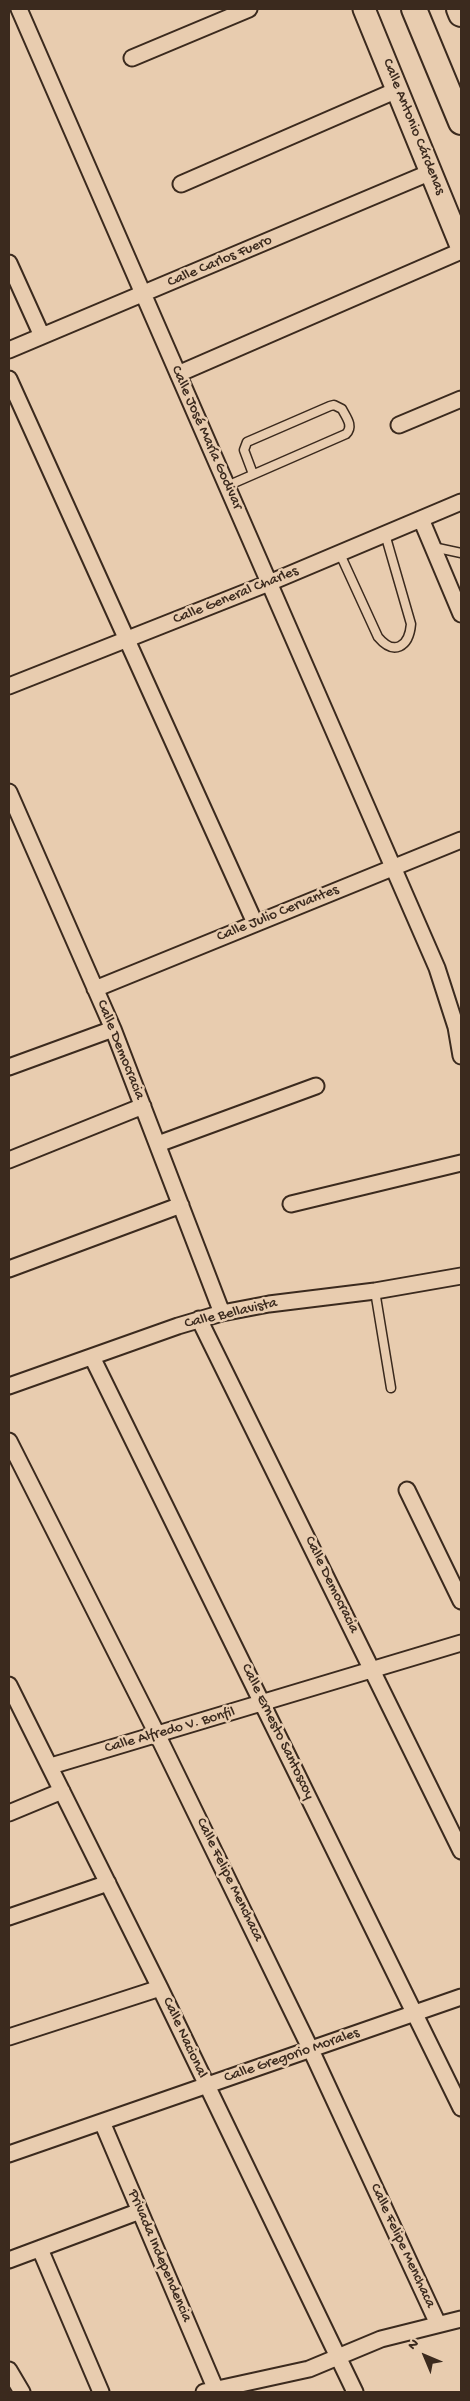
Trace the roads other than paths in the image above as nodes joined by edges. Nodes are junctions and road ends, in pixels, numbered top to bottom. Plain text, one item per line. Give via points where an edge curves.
1 (19, 9) edge
2 (250, 9) edge
3 (364, 9) edge
4 (414, 9) edge
5 (459, 9) edge
6 (9, 14) edge
7 (461, 14) edge
8 (132, 58) dead end
9 (397, 90) junction
10 (461, 122) edge
11 (431, 172) junction
12 (181, 184) dead end
13 (461, 246) edge
14 (461, 251) edge
15 (9, 263) edge
16 (143, 294) junction
17 (42, 336) junction
18 (9, 350) edge
19 (178, 374) junction
20 (9, 379) edge
21 (461, 399) edge
22 (400, 425) dead end
23 (253, 474) junction
24 (227, 486) junction
25 (461, 502) edge
26 (421, 519) junction
27 (385, 534) junction
28 (433, 547) junction
29 (461, 553) edge
30 (340, 554) junction
31 (269, 583) junction
32 (461, 614) edge
33 (127, 639) junction
34 (9, 686) edge
35 (9, 792) edge
36 (461, 840) edge
37 (392, 868) junction
38 (256, 923) junction
39 (95, 989) junction
40 (113, 1029) junction
41 (461, 1056) edge
42 (9, 1067) edge
43 (316, 1086) dead end
44 (143, 1106) junction
45 (158, 1144) junction
46 (9, 1160) edge
47 (461, 1163) edge
48 (291, 1204) dead end
49 (181, 1205) junction
50 (9, 1269) edge
51 (461, 1276) edge
52 (375, 1291) junction
53 (222, 1313) junction
54 (199, 1319) junction
55 (92, 1357) junction
56 (9, 1386) edge
57 (391, 1388) dead end
58 (9, 1441) edge
59 (407, 1490) dead end
60 (461, 1601) edge
61 (461, 1643) edge
62 (373, 1670) junction
63 (9, 1685) edge
64 (264, 1704) junction
65 (158, 1734) junction
66 (50, 1766) junction
67 (62, 1791) junction
68 (9, 1813) edge
69 (461, 1851) edge
70 (108, 1883) junction
71 (9, 1917) edge
72 (160, 1988) junction
73 (461, 1997) edge
74 (415, 2012) junction
75 (9, 2037) edge
76 (311, 2050) junction
77 (206, 2086) junction
78 (461, 2108) edge
79 (102, 2122) junction
80 (9, 2154) edge
81 (140, 2211) junction
82 (40, 2249) junction
83 (9, 2260) edge
84 (461, 2319) edge
85 (438, 2324) junction
86 (337, 2357) junction
87 (9, 2370) edge
88 (210, 2391) edge
89 (22, 2392) edge
90 (101, 2392) edge
91 (355, 2392) edge

1 - 6 street
1 - 16 street, Calle José María Godivar
2 - 8 street
3 - 9 street, Calle Antonio Cárdenas
4 - 10 main road
5 - 7 main road
9 - 11 street, Calle Antonio Cárdenas
9 - 12 street
11 - 13 street, Calle Antonio Cárdenas
11 - 16 street, Calle Carlos Fuero
14 - 19 street
15 - 17 street
16 - 17 street, Calle Carlos Fuero
16 - 19 street, Calle José María Godivar
17 - 18 street, Calle Carlos Fuero
19 - 24 street, Calle José María Godivar
20 - 33 street
21 - 22 street
23 - 23 lane via 346,434 350,424 342,409 330,406 247,442 244,450
23 - 24 lane
24 - 31 street, Calle José María Godivar
25 - 26 street, Calle General Charles
26 - 27 street, Calle General Charles
26 - 28 street
27 - 30 street, Calle General Charles
27 - 30 lane via 411,624 405,644 396,648 378,637
28 - 29 lane
28 - 32 street
30 - 31 street, Calle General Charles
31 - 33 street, Calle General Charles
31 - 37 street, Calle José María Godivar
33 - 34 street, Calle General Charles
33 - 38 street
35 - 39 street, Calle Democracia
36 - 37 street, Calle Julio Cervantes
37 - 38 street, Calle Julio Cervantes
37 - 41 street, Calle José María Godivar via 439,976 456,1027
38 - 39 street, Calle Julio Cervantes
39 - 40 street, Calle Democracia
40 - 42 street
40 - 44 street, Calle Democracia
43 - 45 street
44 - 45 street, Calle Democracia
44 - 46 street
45 - 49 street, Calle Democracia
47 - 48 street
49 - 50 street
49 - 53 street, Calle Democracia
51 - 52 street, Calle Bellavista
52 - 53 street, Calle Bellavista
52 - 57 lane
53 - 54 street, Calle Bellavista
54 - 55 street, Calle Bellavista
54 - 62 street, Calle Democracia
55 - 56 street, Calle Bellavista
55 - 64 street, Calle Ernesto Santoscoy
58 - 65 street, Calle Felipe Menchaca
59 - 60 street
61 - 62 street, Calle Alfredo V. Bonfil
62 - 64 street, Calle Alfredo V. Bonfil
62 - 69 street, Calle Democracia
63 - 66 street, Calle Nacional
64 - 65 street, Calle Alfredo V. Bonfil
64 - 74 street, Calle Ernesto Santoscoy
65 - 66 street, Calle Alfredo V. Bonfil
65 - 76 street, Calle Felipe Menchaca
66 - 67 street, Calle Nacional
67 - 68 street
67 - 70 street, Calle Nacional
70 - 71 street
70 - 72 street, Calle Nacional
72 - 75 street
72 - 77 street, Calle Nacional
73 - 74 street, Calle Gregorio Morales
74 - 76 street, Calle Gregorio Morales
74 - 78 street, Calle Ernesto Santoscoy
76 - 77 street, Calle Gregorio Morales
76 - 85 street, Calle Felipe Menchaca
77 - 79 street, Calle Gregorio Morales
77 - 86 street, Calle Nacional
79 - 80 street, Calle Gregorio Morales
79 - 81 street, Privada Independencia
81 - 82 street
81 - 88 street, Privada Independencia
82 - 83 street
82 - 90 street
84 - 85 street
85 - 86 street via 381,2339
86 - 88 street via 309,2369
86 - 91 street, Calle Nacional
87 - 89 street

